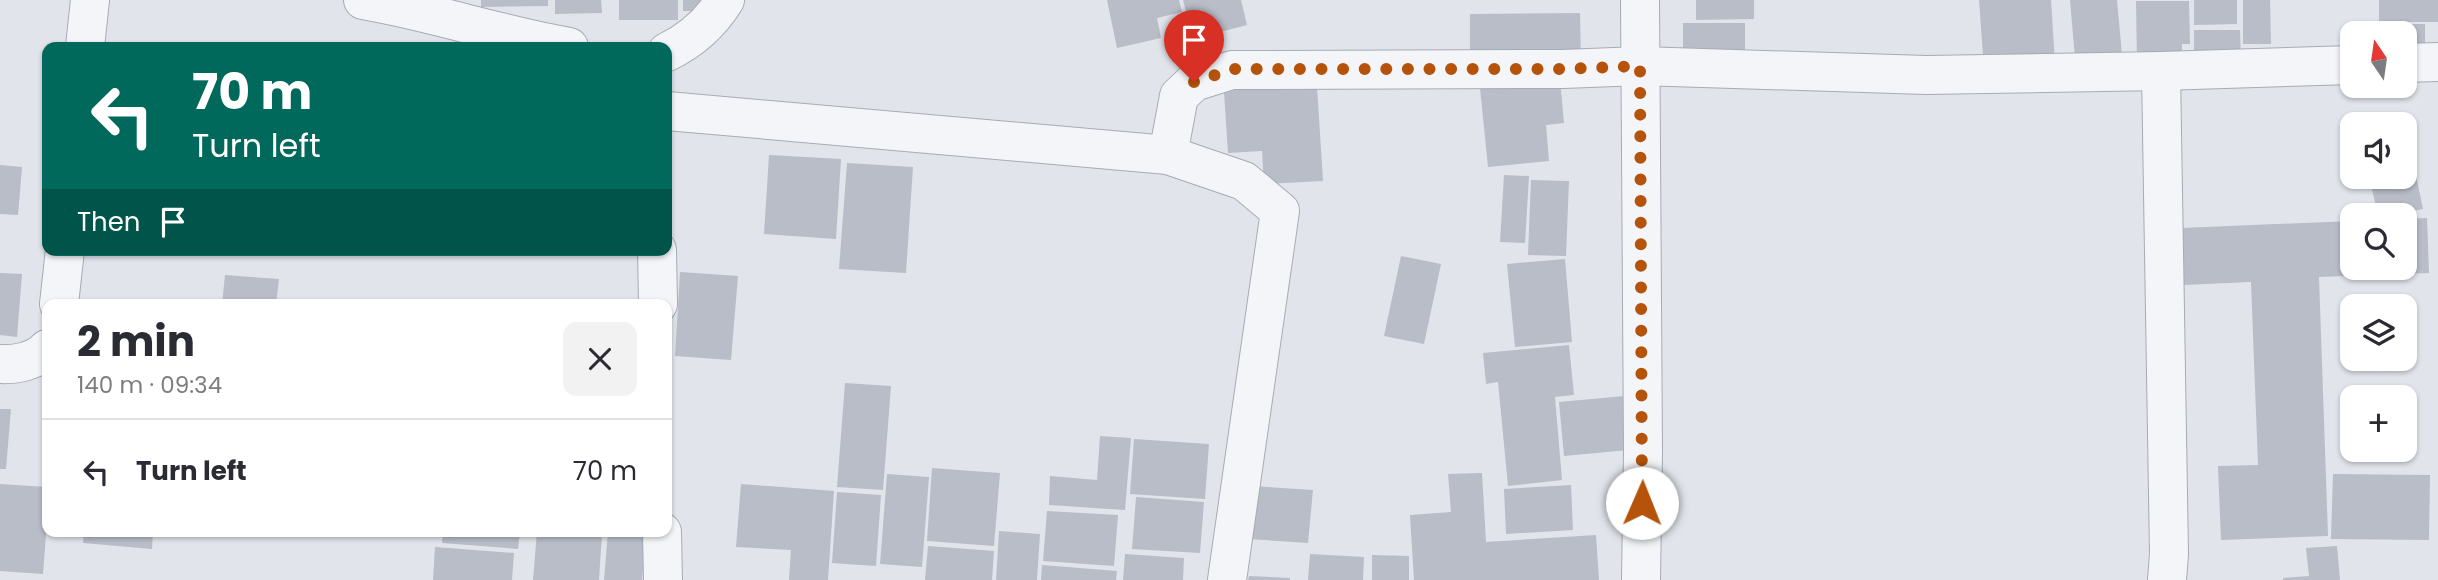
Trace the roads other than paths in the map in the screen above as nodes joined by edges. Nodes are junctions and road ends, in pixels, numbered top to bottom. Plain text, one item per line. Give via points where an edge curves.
1 (90, 0) edge
2 (363, 0) edge
3 (725, 0) edge
4 (1640, 0) edge
5 (401, 3) edge
6 (86, 42) edge
7 (537, 42) edge
8 (672, 50) edge
9 (2438, 62) edge
10 (2417, 63) edge
11 (2340, 65) edge
12 (1640, 66) junction
13 (2161, 71) junction
14 (672, 111) edge
15 (1168, 155) junction
16 (64, 256) edge
17 (657, 256) edge
18 (60, 299) edge
19 (658, 299) edge
20 (42, 352) edge
21 (0, 364) edge
22 (662, 537) edge
23 (663, 580) edge
24 (1227, 580) edge
25 (1640, 580) edge
26 (2167, 580) edge

1 - 6 street
2 - 5 street
3 - 8 street via 690,41
4 - 12 street
5 - 7 street
9 - 10 street
11 - 13 street
12 - 13 street via 1926,75
12 - 15 street via 1233,69 1194,82 1179,96
12 - 25 street
13 - 26 street
14 - 15 street
15 - 24 street via 1244,181 1280,211
16 - 18 street
17 - 19 street
20 - 21 street via 12,365
22 - 23 street

